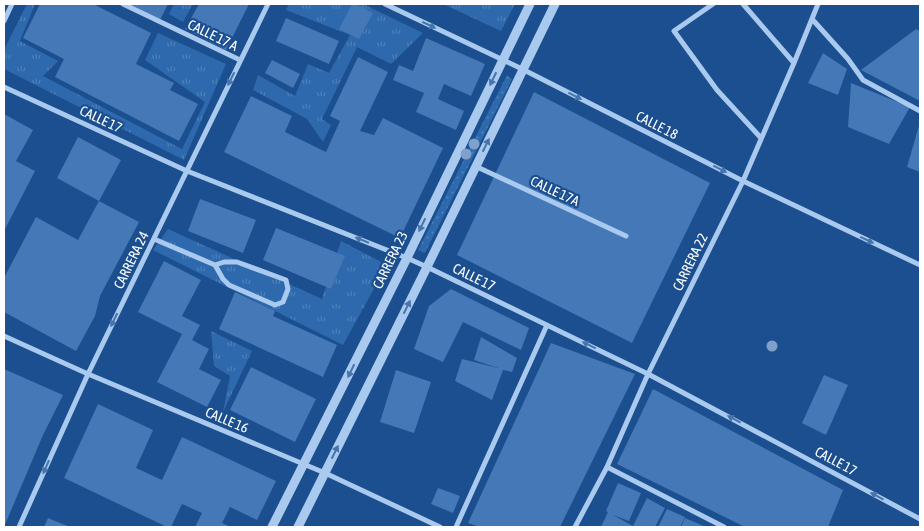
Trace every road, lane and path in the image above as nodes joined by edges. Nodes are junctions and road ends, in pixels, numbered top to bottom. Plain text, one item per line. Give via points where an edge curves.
1 (12, 4) edge
2 (122, 4) edge
3 (268, 4) edge
4 (385, 4) edge
5 (530, 4) edge
6 (555, 4) edge
7 (713, 4) edge
8 (743, 4) edge
9 (818, 4) edge
10 (812, 19) junction
11 (4, 21) edge
12 (502, 59) junction
13 (240, 60) junction
14 (794, 63) junction
15 (522, 69) junction
16 (4, 87) edge
17 (920, 112) edge
18 (762, 138) junction
19 (476, 166) junction
20 (187, 171) junction
21 (743, 181) junction
22 (626, 236) dead end
23 (154, 238) junction
24 (407, 258) junction
25 (215, 265) junction
26 (920, 265) edge
27 (427, 267) junction
28 (547, 324) junction
29 (4, 336) edge
30 (88, 374) junction
31 (648, 374) junction
32 (304, 464) junction
33 (607, 468) junction
34 (325, 472) junction
35 (920, 518) edge
36 (19, 527) edge
37 (272, 527) edge
38 (298, 527) edge
39 (440, 527) edge
40 (456, 527) edge
41 (575, 527) edge
42 (724, 527) edge

1 - 11 street
2 - 13 street, CALLE 17 A
3 - 13 street, CARRERA 24
4 -> 12 street, CALLE 18
5 - 12 street, CARRERA 23
6 - 15 street
7 - 18 street via 674,31 717,90
8 - 14 street
9 - 10 street, CARRERA 22
10 - 14 street, CARRERA 22
10 - 17 street via 848,58 863,80
12 - 15 street, CALLE 18
12 -> 24 street, CARRERA 23
13 -> 20 street, CARRERA 24
14 - 18 street, CARRERA 22
19 -> 15 street
15 -> 21 street, CALLE 18
16 - 20 street, CALLE 17
18 - 21 street, CARRERA 22
19 - 22 street, CALLE 17A
19 - 27 street
20 - 23 street, CARRERA 24
24 -> 20 street, CALLE 17
21 -> 26 street, CALLE 18
21 - 31 street, CARRERA 22
23 - 25 street
23 -> 30 street, CARRERA 24
24 - 27 street, CALLE 17
24 -> 32 street, CARRERA 23
25 - 25 street via 229,284 275,305 283,302 288,289 286,280 237,262
27 - 28 street, CALLE 17
34 -> 27 street
31 -> 28 street, CALLE 17
28 - 40 street
29 - 30 street, CALLE 16
30 - 32 street, CALLE 16
30 -> 36 street, CARRERA 24
31 - 33 street, CARRERA 22
35 -> 31 street, CALLE 17
32 - 34 street, CALLE 16
32 - 37 street, CARRERA 23
33 - 41 street, CARRERA 22
33 - 42 street
34 - 38 street
34 - 39 street, CALLE 16

